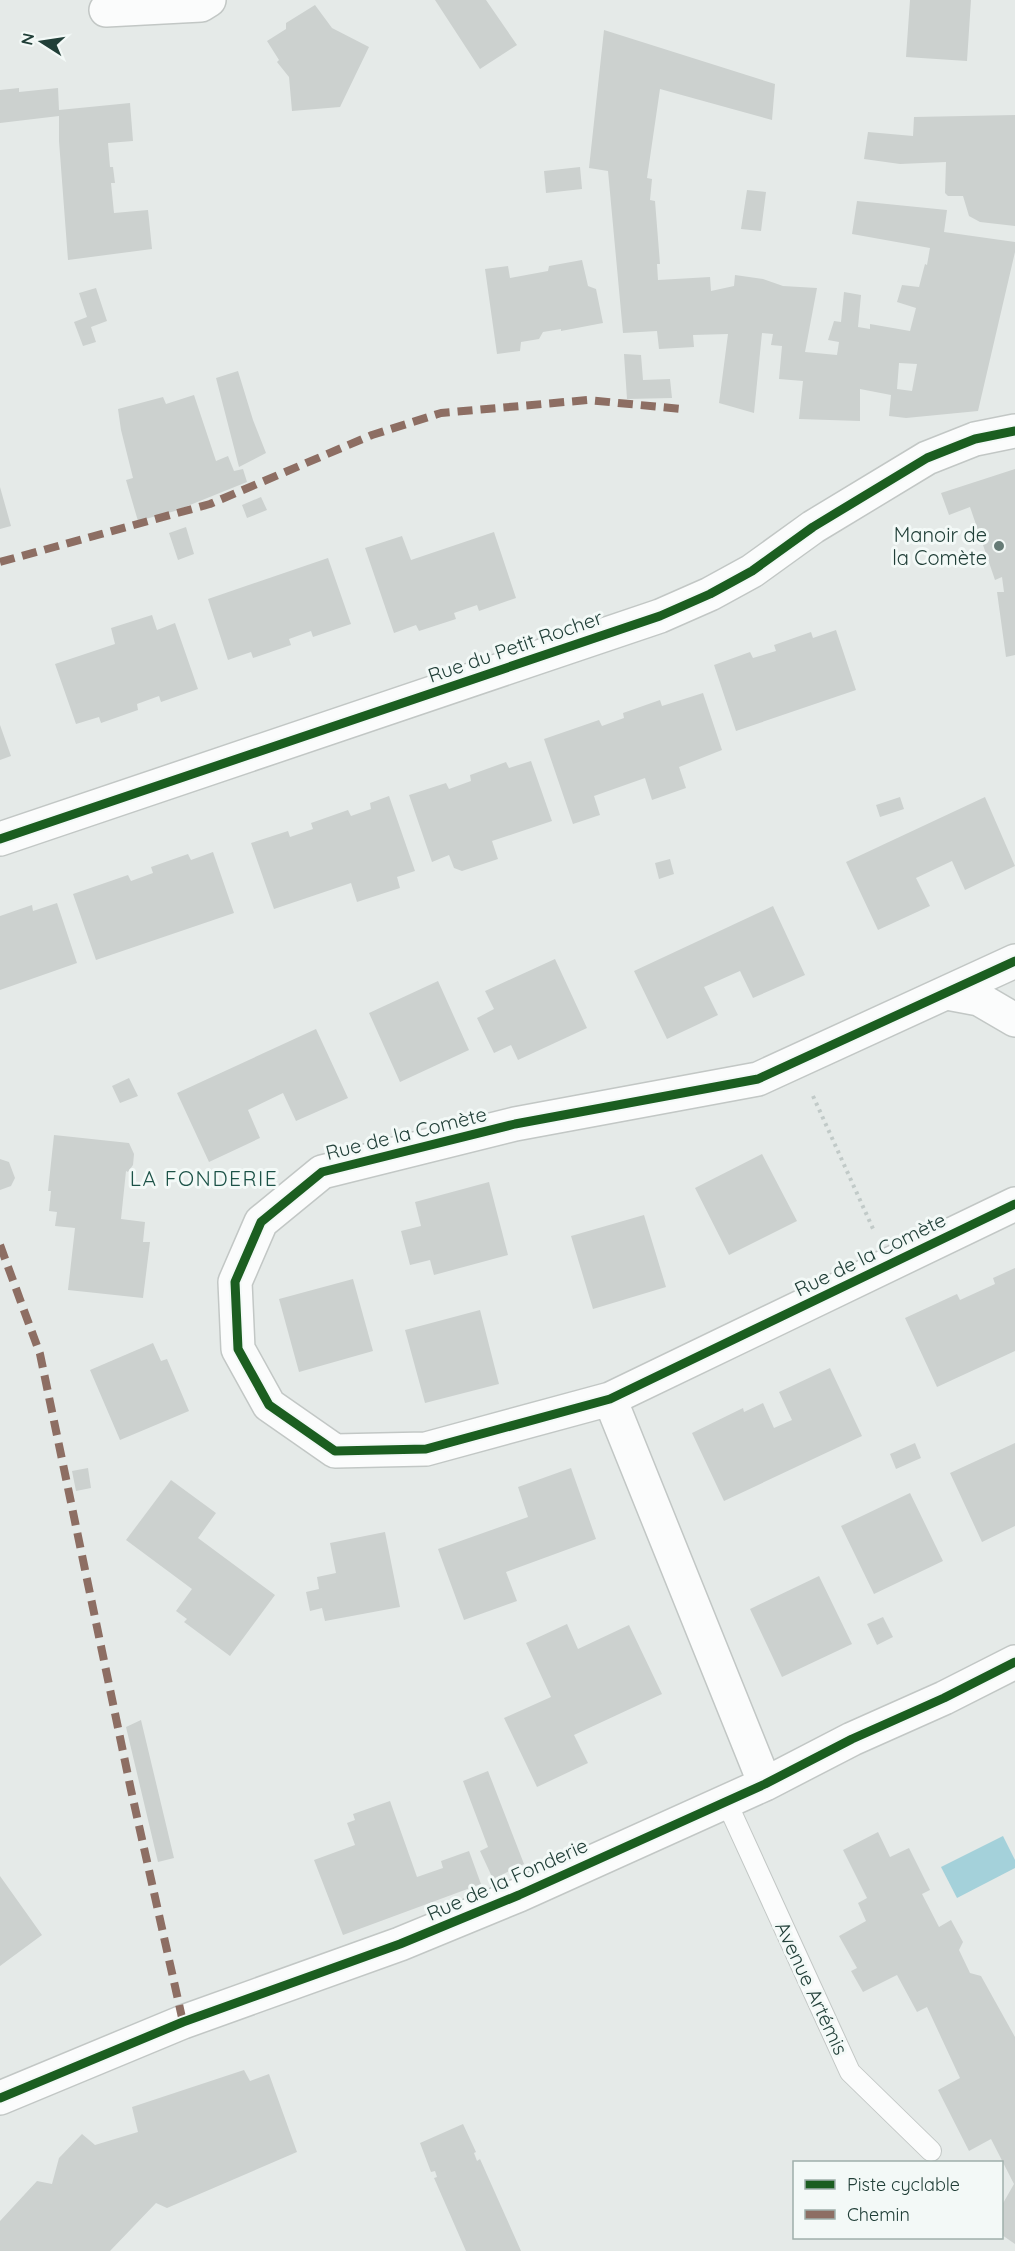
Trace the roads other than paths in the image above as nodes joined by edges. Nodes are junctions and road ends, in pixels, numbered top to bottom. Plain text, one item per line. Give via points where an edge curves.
1 (209, 0) edge
2 (105, 10) dead end
3 (1015, 431) edge
4 (0, 839) edge
5 (1015, 961) edge
6 (947, 993) junction
7 (1015, 1020) edge
8 (1015, 1204) edge
9 (610, 1399) junction
10 (1015, 1662) edge
11 (765, 1784) junction
12 (726, 1801) junction
13 (0, 2098) edge
14 (931, 2151) dead end

1 - 2 street via 201,5
3 - 4 street, Rue du Petit Rocher via 975,439 927,458 813,527 752,571 660,616
5 - 6 street, Rue de la Comète
6 - 7 street via 979,999
6 - 9 street, Rue de la Comète via 758,1079 515,1124 322,1172 261,1222 235,1282 238,1349 269,1405 335,1451 426,1449
8 - 9 street, Rue de la Comète
9 - 11 street
10 - 11 street, Rue de la Fonderie
11 - 12 street, Rue de la Fonderie
12 - 13 street, Rue de la Fonderie via 400,1944 183,2022
12 - 14 lane, Avenue Artémis via 850,2072

